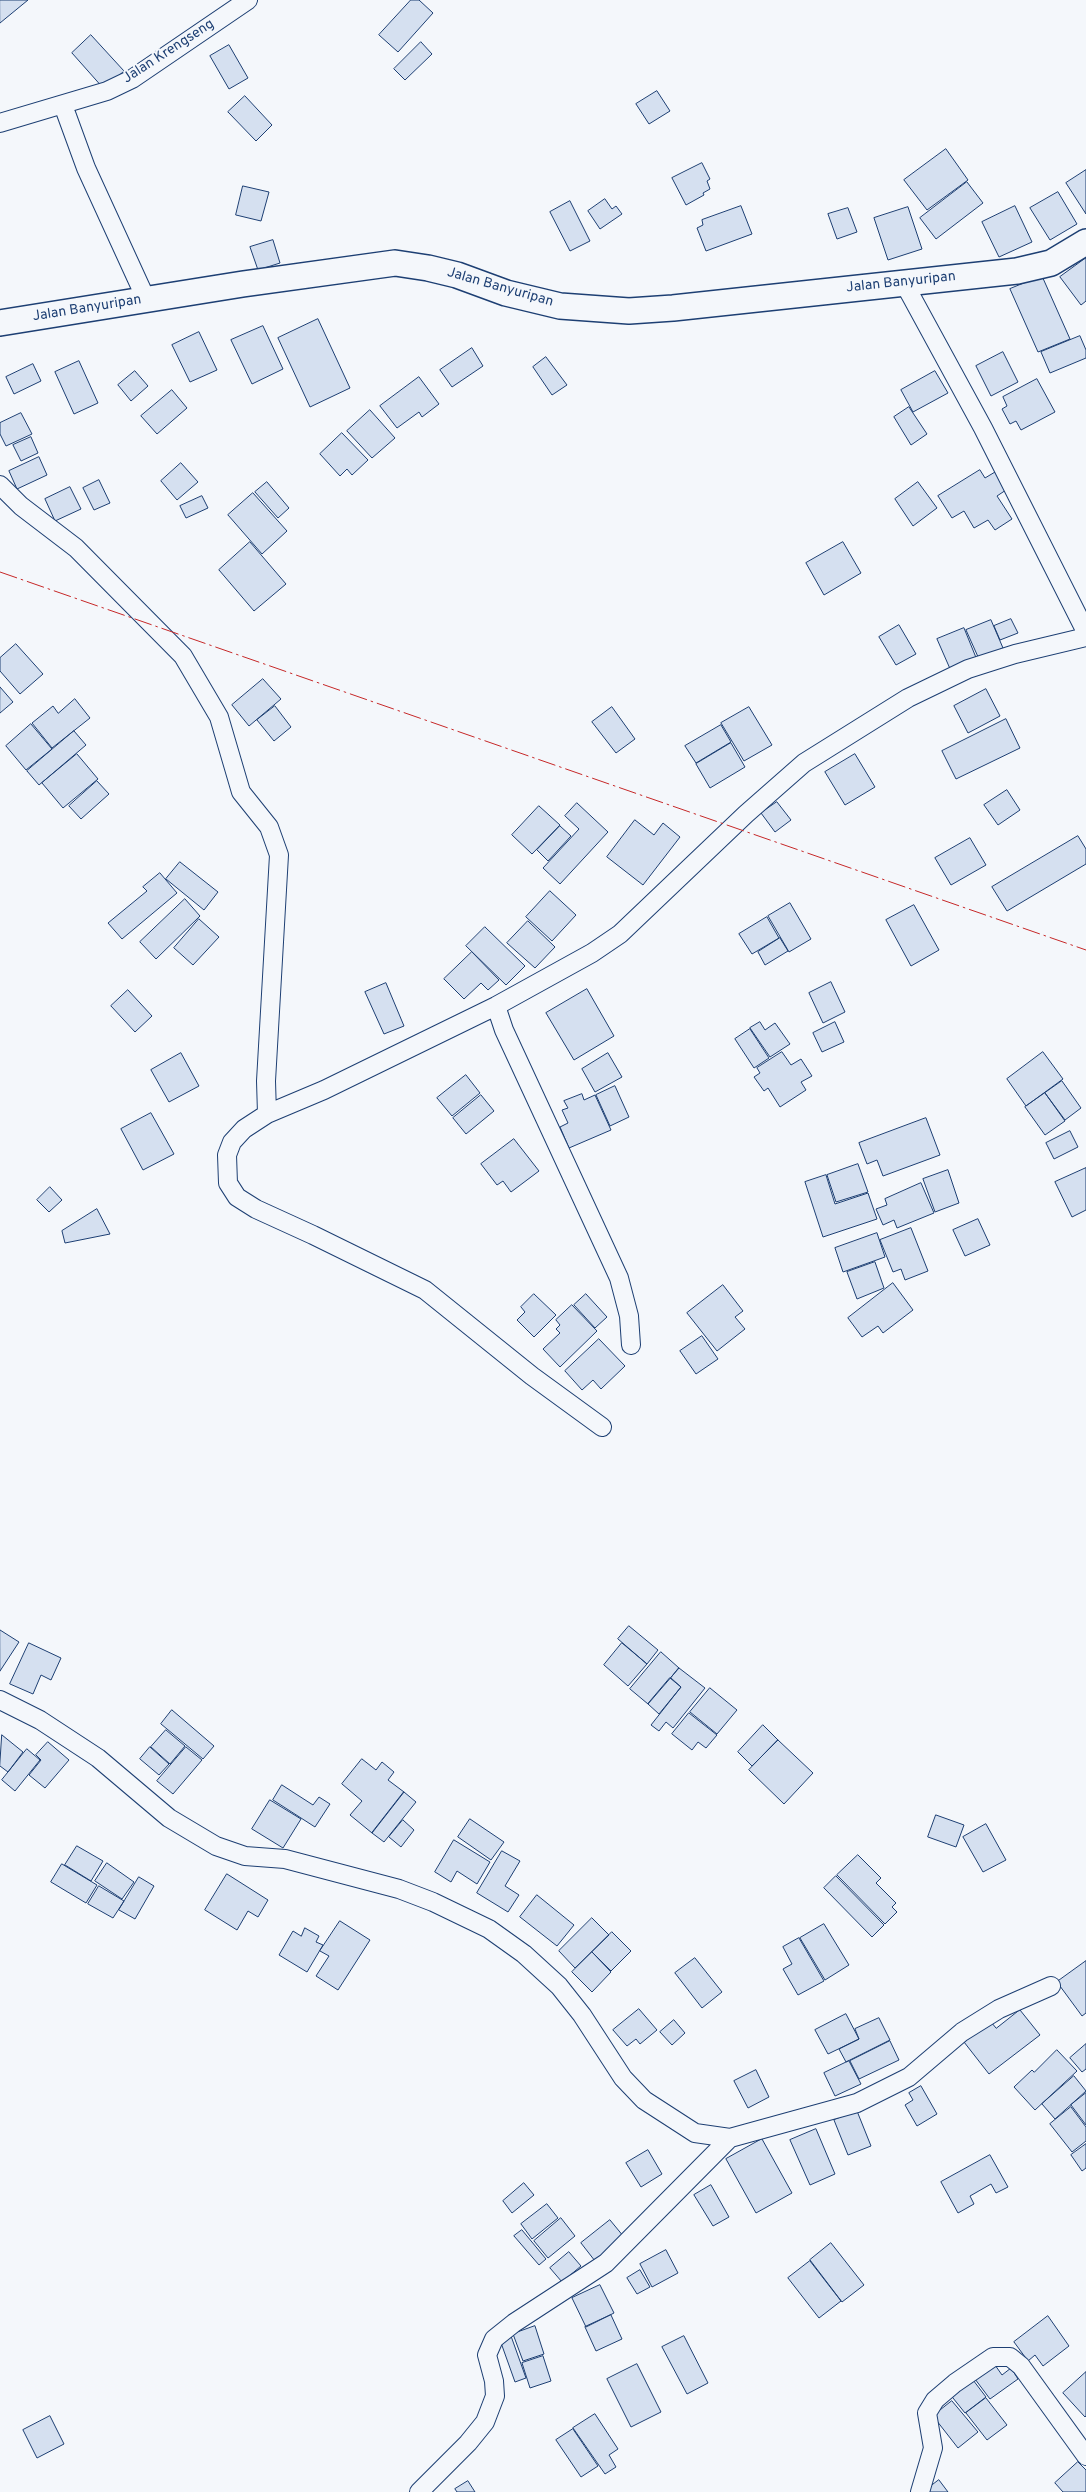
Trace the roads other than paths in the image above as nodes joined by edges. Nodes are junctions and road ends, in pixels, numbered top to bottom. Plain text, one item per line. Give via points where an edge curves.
1 (248, 0) edge
2 (63, 104) junction
3 (0, 123) edge
4 (1086, 242) edge
5 (904, 283) junction
6 (146, 299) junction
7 (0, 323) edge
8 (0, 485) edge
9 (1086, 632) edge
10 (1086, 637) edge
11 (496, 1006) junction
12 (267, 1114) junction
13 (631, 1345) dead end
14 (602, 1427) dead end
15 (0, 1700) edge
16 (1051, 1986) dead end
17 (730, 2138) junction
18 (1086, 2456) edge
19 (420, 2492) edge
20 (920, 2492) edge

1 - 2 street, Jalan Krengseng via 132,79 107,91
2 - 3 street, Jalan Krengseng
2 - 6 street via 86,168
4 - 5 street, Jalan Banyuripan via 1051,263 1017,271
5 - 6 street, Jalan Banyuripan via 630,311 560,306 506,293 457,275 395,263
5 - 9 street via 983,428
6 - 7 street, Jalan Banyuripan
8 - 12 street via 21,506 76,548 183,656 219,717 241,792 269,827 279,855 266,1081
10 - 11 street via 968,669 908,698 813,757 746,814 620,934
11 - 12 street via 324,1090
11 - 13 street via 504,1030 619,1278 629,1316
12 - 14 street via 244,1129 232,1142 227,1155 228,1183 237,1196 256,1209 425,1290 532,1376
15 - 17 street via 40,1720 98,1758 169,1818 216,1846 245,1856 286,1859 399,1889 489,1929 524,1954 559,1986 624,2078 644,2100 695,2133
16 - 17 street via 999,2009 962,2032 909,2077 857,2103
17 - 19 street via 606,2263 494,2339 487,2355 495,2396 485,2422
18 - 20 street via 1021,2366 1010,2357 993,2357 955,2383 930,2406 926,2418 933,2448

